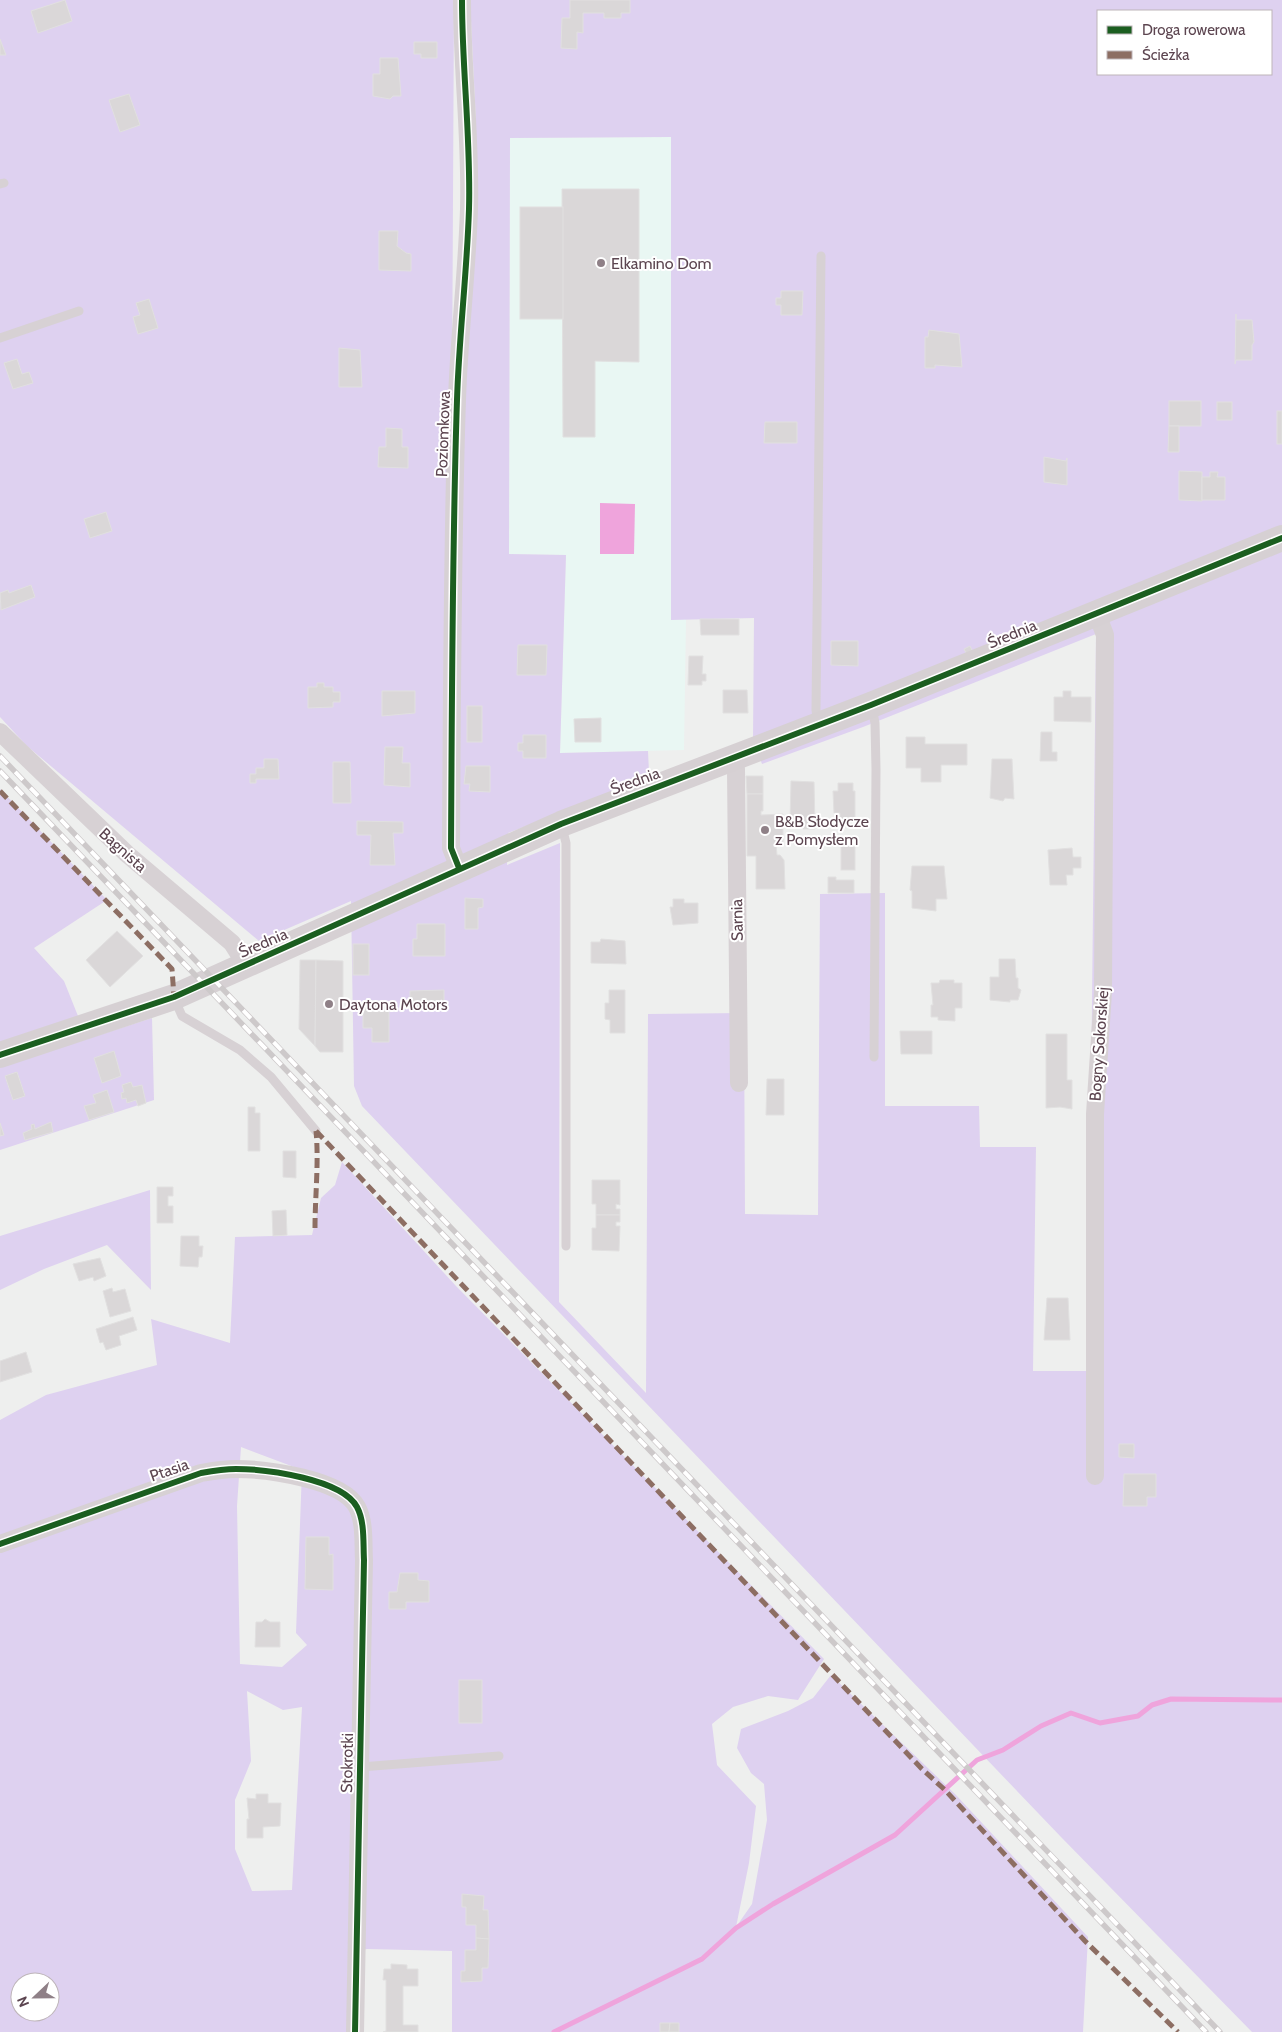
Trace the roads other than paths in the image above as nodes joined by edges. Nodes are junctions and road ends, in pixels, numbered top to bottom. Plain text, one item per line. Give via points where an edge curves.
1 (462, 0) edge
2 (821, 256) dead end
3 (80, 311) dead end
4 (0, 338) edge
5 (1282, 538) edge
6 (1096, 614) junction
7 (871, 705) junction
8 (819, 726) junction
9 (0, 732) edge
10 (733, 758) junction
11 (561, 824) junction
12 (459, 868) junction
13 (246, 965) junction
14 (174, 997) junction
15 (0, 1054) edge
16 (874, 1057) dead end
17 (739, 1083) dead end
18 (316, 1131) dead end
19 (566, 1246) dead end
20 (1096, 1476) dead end
21 (351, 1498) joint
22 (0, 1544) edge
23 (499, 1756) dead end
24 (361, 1767) junction
25 (355, 2032) edge

1 - 12 street, Poziomkowa via 469,192 454,477 451,848
2 - 8 lane via 816,710
3 - 4 lane
5 - 6 street, Średnia
6 - 7 street, Średnia
6 - 20 street, Bogny Sokorskiej via 1105,635 1103,992 1094,1114
7 - 8 street, Średnia
7 - 16 lane via 876,769
8 - 10 street, Średnia
9 - 13 street, Bagnista via 127,854 232,943
10 - 11 street, Średnia
10 - 17 street, Sarnia via 736,769
11 - 12 street, Średnia
11 - 19 lane via 566,843
12 - 13 street, Średnia
13 - 14 street, Średnia
14 - 15 street, Średnia
14 - 18 lane via 182,1016 240,1050 271,1078
21 - 22 street, Ptasia via 335,1487 281,1474 235,1469 201,1473
21 - 24 street, Stokrotki via 361,1518 364,1560
23 - 24 lane
24 - 25 street, Stokrotki

